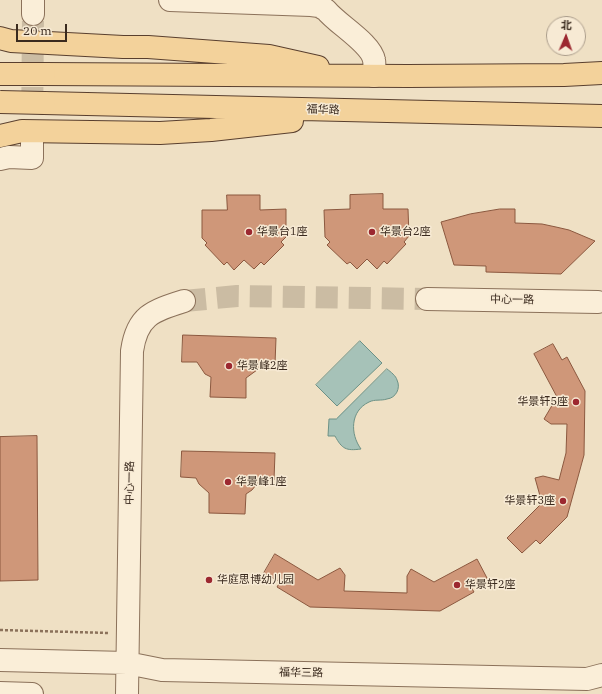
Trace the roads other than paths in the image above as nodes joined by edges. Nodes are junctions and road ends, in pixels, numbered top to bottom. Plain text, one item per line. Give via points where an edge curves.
1 (170, 0) edge
2 (0, 38) edge
3 (602, 73) edge
4 (0, 74) edge
5 (352, 76) junction
6 (374, 76) junction
7 (0, 102) edge
8 (374, 112) junction
9 (602, 116) edge
10 (0, 136) edge
11 (32, 142) tunnel mouth
12 (0, 159) edge
13 (427, 299) tunnel mouth
14 (184, 301) tunnel mouth
15 (601, 304) edge
16 (0, 660) edge
17 (127, 663) junction
18 (602, 675) edge
19 (0, 693) edge
20 (32, 694) edge
21 (127, 694) edge

1 - 6 street via 319,6 365,45 374,60
2 - 5 main road via 11,41 269,56
3 - 6 main road
4 - 5 main road, bridge
5 - 6 main road
7 - 8 main road, 福华路, bridge
8 - 9 main road, 福华路
8 - 10 main road via 211,130 160,133 22,131
11 - 12 street via 32,158
13 - 15 street, 中心一路
14 - 17 street, 中心一路 via 150,315 140,324 134,337
16 - 17 street, 福华三路
17 - 18 street, 福华三路 via 170,670 587,679
17 - 21 street, 中心一路
19 - 20 street

